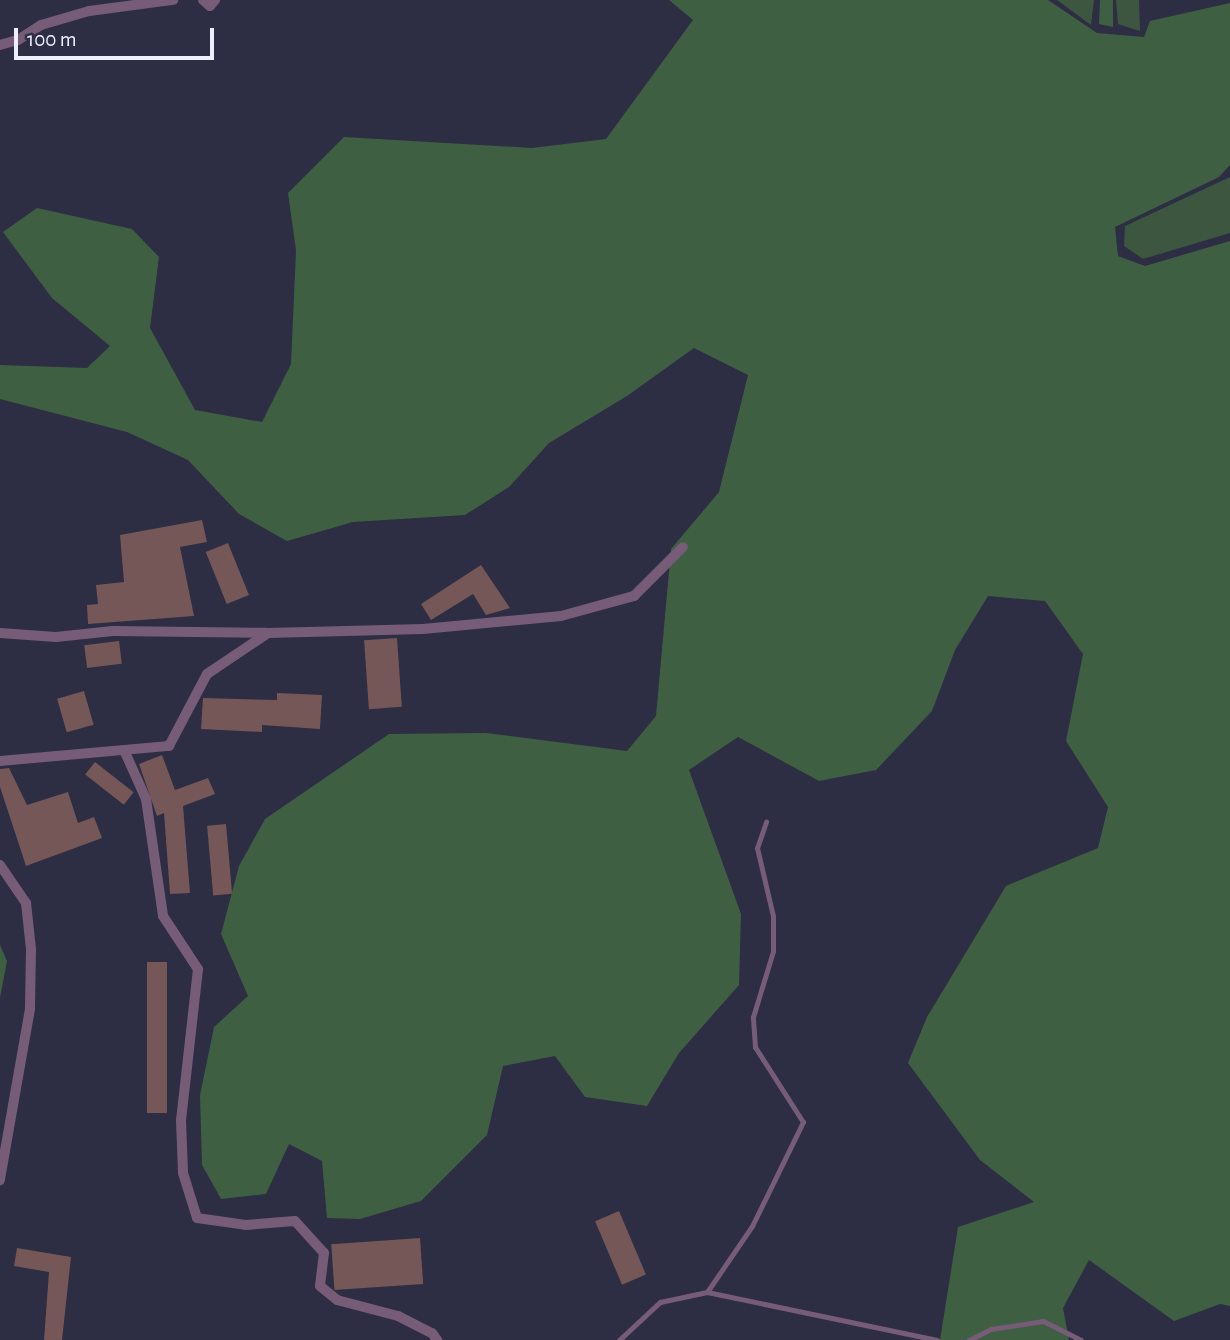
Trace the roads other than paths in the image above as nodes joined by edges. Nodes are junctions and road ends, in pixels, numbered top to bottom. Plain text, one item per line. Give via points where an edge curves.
1 (173, 0) edge
2 (204, 0) edge
3 (215, 0) edge
4 (0, 45) edge
5 (683, 547) dead end
6 (0, 633) edge
7 (268, 633) junction
8 (124, 750) junction
9 (0, 761) edge
10 (766, 822) dead end
11 (0, 865) edge
12 (0, 1180) edge
13 (707, 1292) junction
14 (437, 1340) edge
15 (619, 1340) edge
16 (937, 1340) edge
17 (969, 1340) edge
18 (1081, 1340) edge

1 - 4 street via 89,11 41,25
2 - 3 street via 210,6
5 - 7 street via 634,596 561,617 423,629
6 - 7 street via 56,637 113,631
7 - 8 street via 207,674 169,746
8 - 9 street
8 - 14 street via 146,799 163,916 198,969 181,1120 183,1173 197,1219 246,1225 295,1221 324,1253 320,1286 337,1300 398,1316 432,1332
10 - 13 lane via 757,848 773,916 774,951 753,1017 755,1047 803,1122 752,1226
11 - 12 street via 26,904 31,949 30,1009
13 - 15 lane via 660,1302
13 - 16 lane
17 - 18 lane via 991,1329 1043,1321

